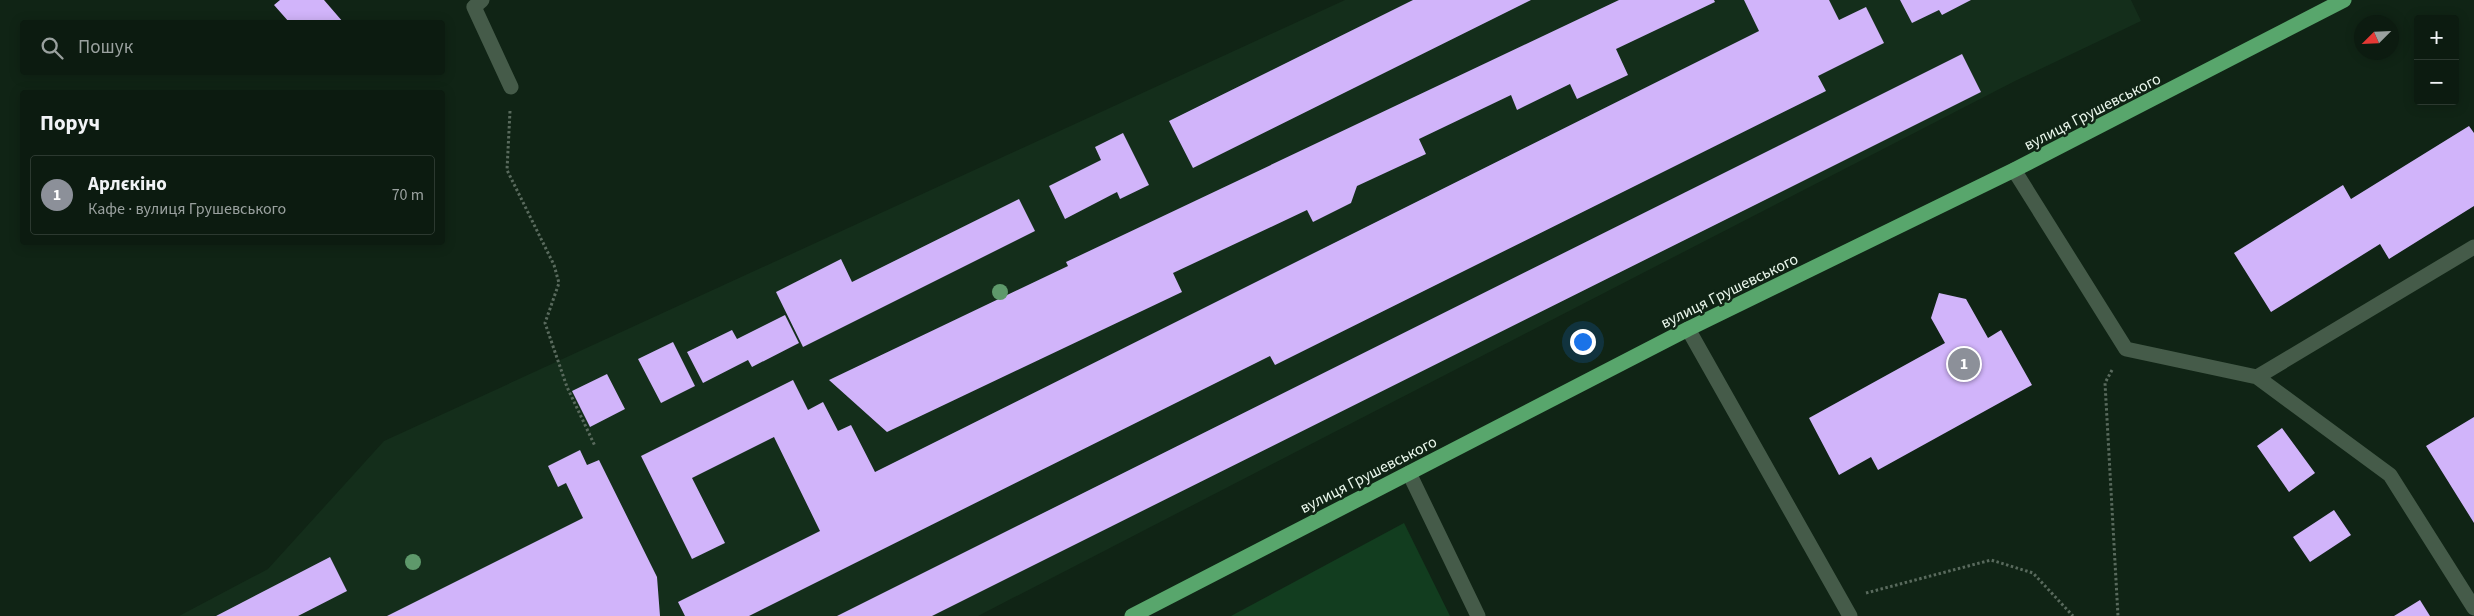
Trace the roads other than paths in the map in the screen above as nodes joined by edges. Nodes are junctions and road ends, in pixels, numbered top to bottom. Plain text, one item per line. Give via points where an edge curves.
1 (482, 0) edge
2 (2344, 0) edge
3 (511, 87) road end
4 (2014, 170) junction
5 (2474, 247) edge
6 (1688, 329) junction
7 (2257, 377) junction
8 (1409, 473) junction
9 (2474, 608) edge
10 (1132, 616) edge
11 (1478, 616) edge
12 (1850, 616) edge

1 - 3 street via 474,7
2 - 4 main road, вулиця Грушевського
4 - 6 main road, вулиця Грушевського
4 - 7 street via 2126,348
5 - 7 street
6 - 8 main road, вулиця Грушевського
6 - 12 street
7 - 9 street via 2390,475
8 - 10 main road, вулиця Грушевського
8 - 11 street

